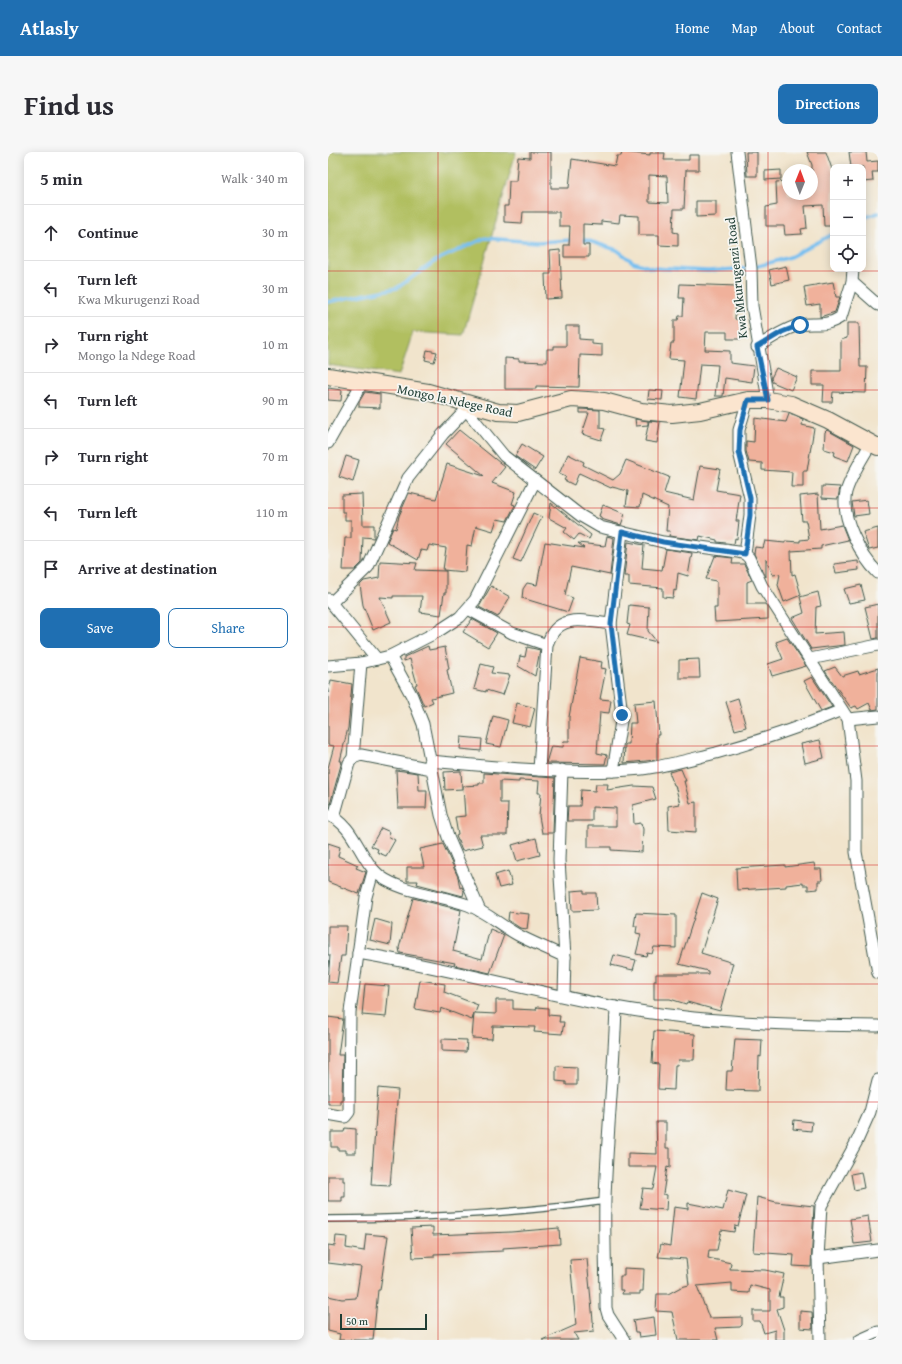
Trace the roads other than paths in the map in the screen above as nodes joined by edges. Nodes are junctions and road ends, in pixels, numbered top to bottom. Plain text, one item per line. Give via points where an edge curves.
1 (737, 152) edge
2 (853, 272) edge
3 (852, 282) junction
4 (878, 305) edge
5 (757, 347) junction
6 (328, 376) edge
7 (363, 381) junction
8 (748, 400) junction
9 (768, 400) junction
10 (462, 406) junction
11 (328, 443) edge
12 (874, 445) edge
13 (535, 481) junction
14 (622, 532) junction
15 (745, 554) junction
16 (878, 573) edge
17 (330, 601) edge
18 (468, 609) junction
19 (611, 624) junction
20 (878, 645) edge
21 (547, 646) junction
22 (390, 656) junction
23 (377, 659) junction
24 (810, 659) junction
25 (361, 663) junction
26 (328, 666) edge
27 (845, 715) junction
28 (878, 716) edge
29 (353, 758) junction
30 (431, 765) junction
31 (539, 770) junction
32 (562, 770) junction
33 (613, 771) junction
34 (331, 816) edge
35 (373, 872) junction
36 (480, 911) junction
37 (358, 954) junction
38 (565, 957) junction
39 (878, 973) edge
40 (564, 995) junction
41 (616, 1007) junction
42 (878, 1026) edge
43 (878, 1080) edge
44 (328, 1114) edge
45 (605, 1201) junction
46 (328, 1219) edge
47 (878, 1250) edge
48 (818, 1258) junction
49 (878, 1332) edge
50 (624, 1340) edge
51 (820, 1340) edge
52 (860, 1340) edge

1 - 5 street, Kwa Mkurugenzi Road via 751,268
2 - 3 street
3 - 4 street
3 - 5 street via 842,317 820,325 800,325
5 - 9 street, Kwa Mkurugenzi Road
6 - 7 street, Mongo la Ndege Road
7 - 10 street, Mongo la Ndege Road via 428,392
7 - 11 street
8 - 9 street, Mongo la Ndege Road
8 - 10 street, Mongo la Ndege Road via 700,411 672,414 641,412 598,400 571,399 518,413
8 - 15 street via 740,430 739,452 750,498
9 - 12 street, Mongo la Ndege Road via 791,404 828,420
10 - 13 street via 504,456
10 - 17 street via 408,478 368,567
12 - 16 street via 849,484 845,506 862,553
13 - 14 street via 581,516 600,527
13 - 18 street
14 - 15 street via 663,542
14 - 19 street
15 - 24 street via 762,586
17 - 23 street
18 - 21 street via 512,633
18 - 22 street via 436,632
19 - 21 street via 570,620 553,632
19 - 33 street via 622,715
20 - 24 street
21 - 31 street
22 - 23 street
22 - 30 street via 412,696 423,724
23 - 25 street
24 - 27 street
25 - 26 street
25 - 29 street
27 - 28 street
27 - 33 street via 676,763
27 - 39 street via 856,782 856,852
29 - 30 street via 361,755
29 - 34 street
30 - 31 street
30 - 36 street via 448,837
31 - 32 street
32 - 33 street
32 - 38 street via 559,860
34 - 35 street via 346,829
35 - 36 street via 400,886 466,904
35 - 37 street via 366,897
36 - 38 street via 518,935
37 - 40 street via 402,960
37 - 44 street via 350,1012 349,1112 345,1117
38 - 40 street
40 - 41 street
41 - 42 street via 724,1021
41 - 45 street
43 - 48 street via 870,1112 860,1136 821,1206
45 - 46 lane via 551,1208 400,1218
45 - 50 street via 606,1308
47 - 48 street
48 - 51 street
49 - 52 street

